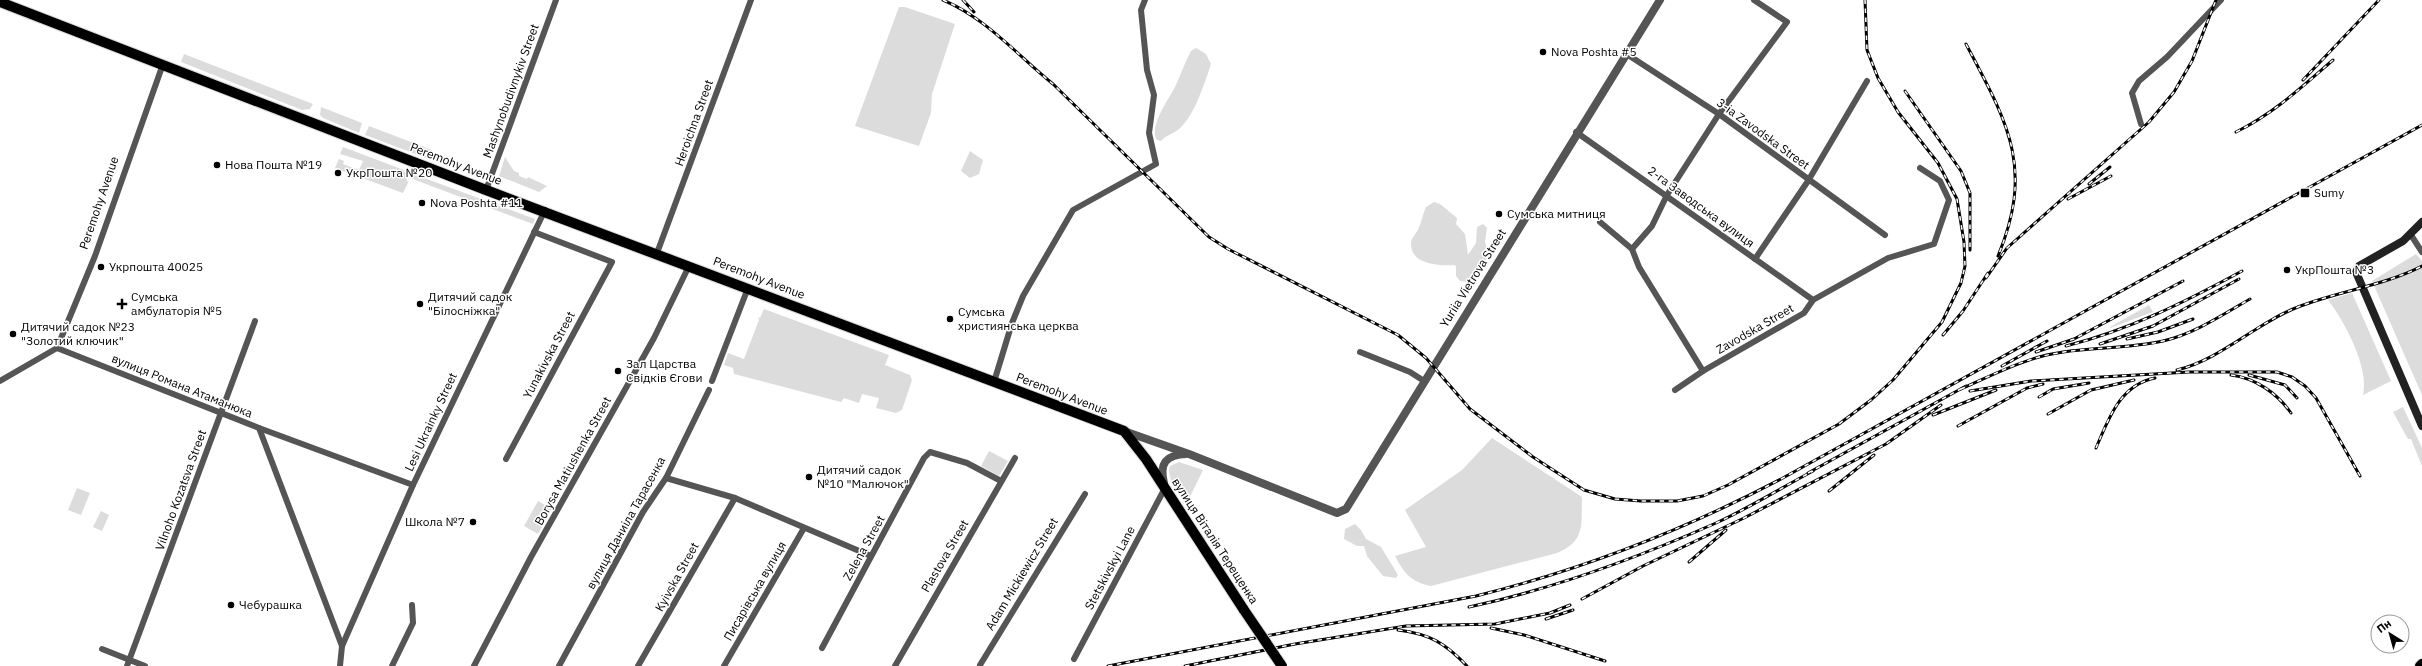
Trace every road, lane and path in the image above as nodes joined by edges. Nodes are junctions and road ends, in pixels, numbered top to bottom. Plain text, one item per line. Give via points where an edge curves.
1 (556, 0) edge
2 (751, 0) edge
3 (1145, 0) edge
4 (1658, 0) edge
5 (1754, 0) edge
6 (2221, 0) edge
7 (0, 2) edge
8 (1625, 53) junction
9 (163, 64) junction
10 (1867, 81) dead end
11 (1719, 114) junction
12 (2141, 124) dead end
13 (1576, 132) junction
14 (1920, 168) dead end
15 (1808, 181) junction
16 (486, 190) junction
17 (1667, 195) junction
18 (545, 210) junction
19 (1600, 222) dead end
20 (2422, 222) edge
21 (534, 232) junction
22 (2411, 235) junction
23 (1885, 236) dead end
24 (1632, 249) junction
25 (2422, 252) edge
26 (657, 253) junction
27 (1755, 258) junction
28 (689, 266) junction
29 (748, 288) junction
30 (1813, 300) junction
31 (255, 321) dead end
32 (57, 348) junction
33 (1360, 352) dead end
34 (1703, 370) junction
35 (0, 381) edge
36 (712, 381) dead end
37 (1424, 381) junction
38 (994, 382) junction
39 (709, 390) dead end
40 (1675, 390) dead end
41 (222, 413) junction
42 (2422, 426) edge
43 (259, 428) junction
44 (1124, 431) junction
45 (1189, 454) junction
46 (506, 458) dead end
47 (1015, 458) dead end
48 (666, 478) junction
49 (1001, 481) junction
50 (413, 485) junction
51 (1165, 488) junction
52 (1085, 494) dead end
53 (735, 498) junction
54 (1346, 509) joint
55 (804, 528) junction
56 (871, 556) junction
57 (412, 605) dead end
58 (342, 646) junction
59 (822, 648) dead end
60 (102, 649) dead end
61 (1074, 659) dead end
62 (128, 663) edge
63 (980, 665) edge
64 (145, 666) edge
65 (340, 666) edge
66 (392, 666) edge
67 (474, 666) edge
68 (558, 666) edge
69 (638, 666) edge
70 (724, 666) edge
71 (895, 666) edge
72 (1282, 666) edge

1 - 16 street, Mashynobudivnykiv Street
2 - 26 street, Heroichna Street
3 - 38 street via 1141,10 1147,70 1154,95 1149,133 1156,164 1073,210 1023,296
4 - 8 street, Yuriia Vietrova Street
5 - 11 street via 1787,22
6 - 12 street via 2167,57 2139,80 2132,93
7 - 9 main road, Peremohy Avenue
8 - 11 street, 3-ia Zavodska Street
8 - 13 street, Yuriia Vietrova Street
9 - 16 main road, Peremohy Avenue
9 - 32 street, Peremohy Avenue via 95,256
10 - 15 street
11 - 15 street, 3-ia Zavodska Street
11 - 17 street
13 - 17 street, 2-га Заводська вулиця
13 - 37 street, Yuriia Vietrova Street
14 - 30 street, Zavodska Street via 1940,181 1949,200 1934,244 1888,258
15 - 23 street, 3-ia Zavodska Street
15 - 27 street
16 - 18 main road, Peremohy Avenue
17 - 24 street via 1652,226
17 - 27 street, 2-га Заводська вулиця
18 - 21 street, Lesi Ukrainky Street
18 - 26 main road, Peremohy Avenue
19 - 24 street
20 - 22 main road
21 - 46 street, Yunakivska Street via 612,262
21 - 50 street, Lesi Ukrainky Street
22 - 25 street
22 - 42 main road via 2359,266 2356,276
24 - 34 street via 1639,267
26 - 28 main road, Peremohy Avenue
27 - 30 street, 2-га Заводська вулиця
28 - 29 main road, Peremohy Avenue
28 - 67 street, Borysa Matiushenka Street via 654,338 531,557
29 - 36 street
29 - 38 main road, Peremohy Avenue
30 - 34 street, Zavodska Street via 1804,313
31 - 41 street, Vilnoho Kozatsva Street
32 - 35 street
32 - 41 street, вулиця Романа Атаманюка
33 - 37 street via 1410,372
34 - 40 street, Zavodska Street
37 - 54 street, Yuriia Vietrova Street
38 - 44 main road, Peremohy Avenue
39 - 48 street, вулиця Даниіла Тарасенка
41 - 43 street, вулиця Романа Атаманюка
41 - 62 street, Vilnoho Kozatsva Street
43 - 50 street
43 - 58 street, вулиця Романа Атаманюка
44 - 45 street, Peremohy Avenue
44 - 51 main road, вулиця Віталія Терещенка
45 - 51 street via 1173,456 1166,461 1162,467
45 - 54 street, Peremohy Avenue via 1337,513
47 - 49 street, Plastova Street
48 - 53 street
48 - 68 street, вулиця Даниіла Тарасенка via 640,518
49 - 56 street, Zelena Street via 967,463 930,452 924,458
49 - 71 street, Plastova Street
50 - 58 street, Lesi Ukrainky Street
51 - 61 street, Stetskivskyi Lane
51 - 72 main road, вулиця Віталія Терещенка, bridge
52 - 63 street, Adam Mickiewicz Street
53 - 55 street
53 - 69 street, Kyivska Street
55 - 56 street
55 - 70 street, Писарівська вулиця
56 - 59 street, Zelena Street
57 - 66 street via 413,623
58 - 65 street, вулиця Романа Атаманюка
60 - 62 street
62 - 64 street

